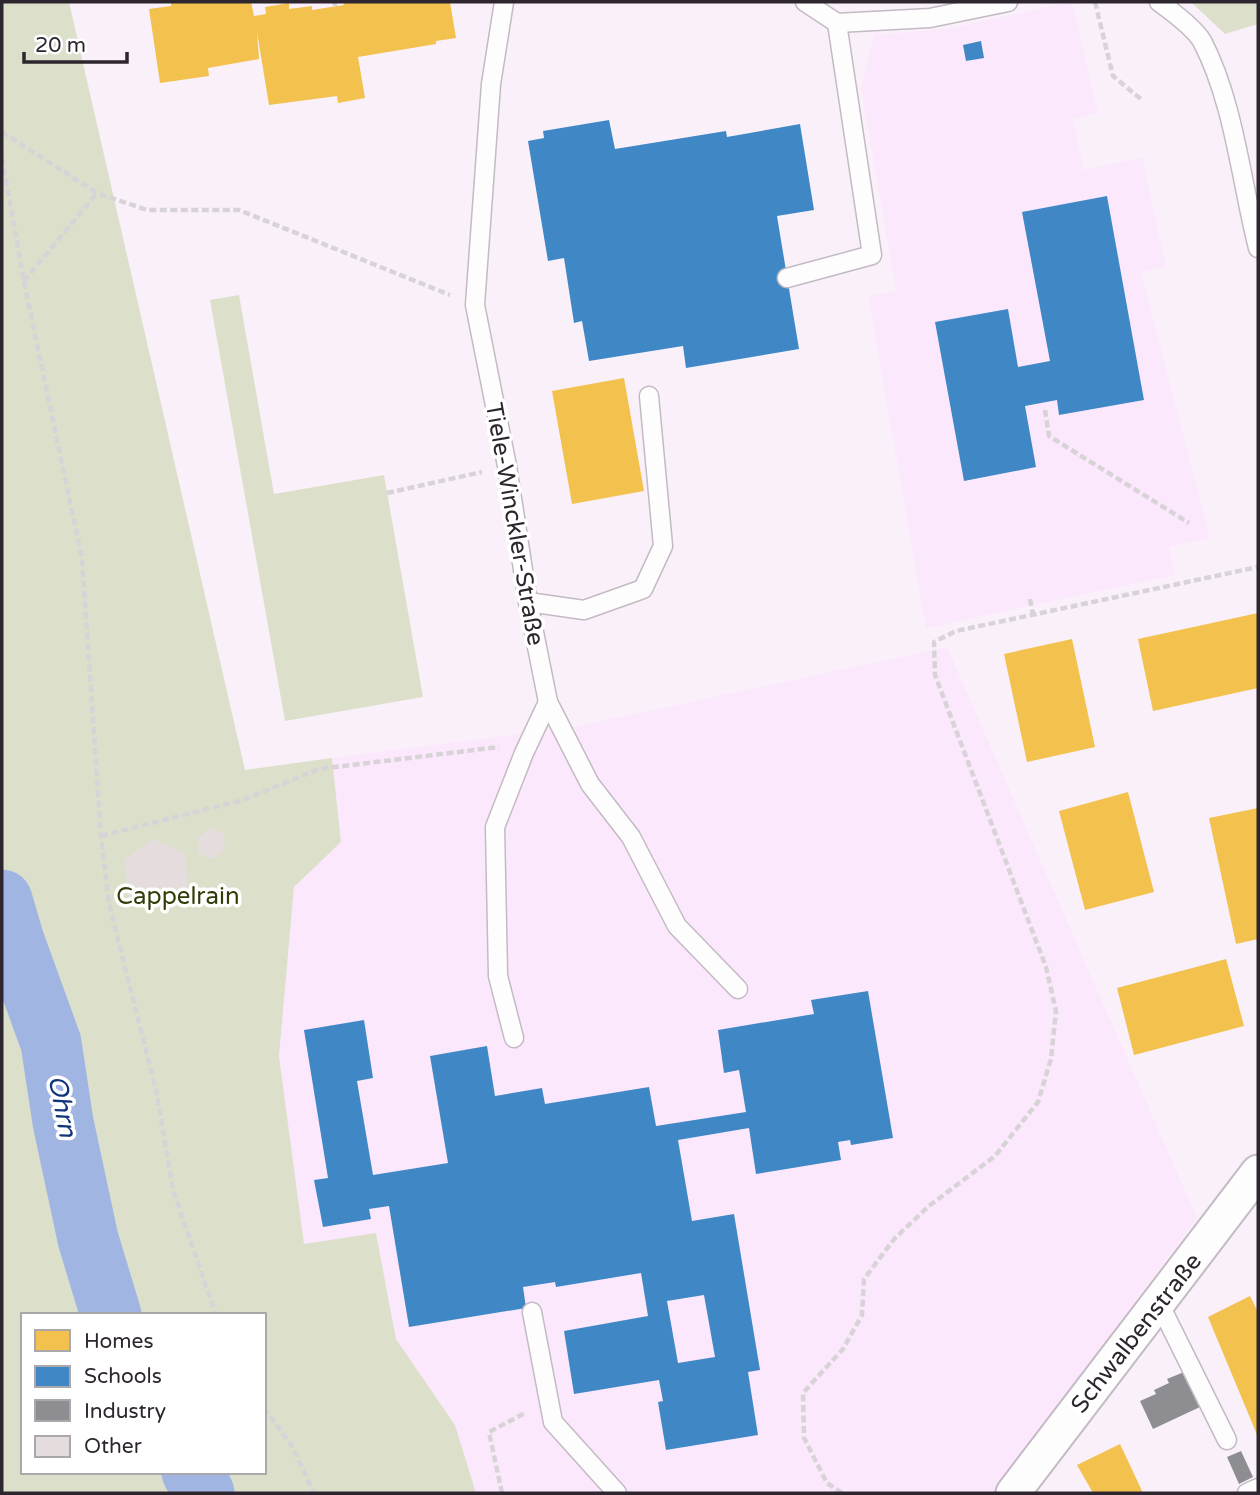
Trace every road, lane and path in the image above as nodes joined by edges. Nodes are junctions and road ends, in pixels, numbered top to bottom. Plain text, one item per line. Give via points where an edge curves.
1 (503, 2) edge
2 (805, 2) edge
3 (1008, 2) edge
4 (1095, 2) edge
5 (1158, 2) edge
6 (837, 23) junction
7 (1142, 100) dead end
8 (2, 132) edge
9 (2, 158) edge
10 (97, 193) junction
11 (1258, 248) edge
12 (788, 278) dead end
13 (24, 282) junction
14 (475, 305) junction
15 (649, 396) dead end
16 (1045, 410) dead end
17 (507, 466) junction
18 (387, 493) dead end
19 (1189, 523) dead end
20 (1258, 567) edge
21 (1030, 599) dead end
22 (528, 602) junction
23 (1033, 615) junction
24 (548, 702) junction
25 (513, 745) dead end
26 (101, 836) junction
27 (738, 989) dead end
28 (514, 1038) dead end
29 (1258, 1172) edge
30 (1160, 1303) junction
31 (532, 1312) dead end
32 (215, 1313) edge
33 (550, 1403) junction
34 (266, 1411) edge
35 (1227, 1440) dead end
36 (1258, 1488) edge
37 (314, 1493) edge
38 (502, 1493) edge
39 (617, 1493) edge
40 (842, 1493) edge
41 (1013, 1493) edge
42 (1247, 1493) edge

1 - 14 lane, Tiele-Winckler-Straße via 491,84
2 - 6 lane
3 - 6 lane via 930,18
4 - 7 path via 1112,76
5 - 11 lane via 1201,39 1227,104
6 - 12 lane via 872,255
8 - 10 path
9 - 13 path
10 - 13 path
10 - 14 path via 146,210 239,210
13 - 26 path via 82,559
14 - 17 lane, Tiele-Winckler-Straße
15 - 22 lane via 663,546 643,589 584,610
16 - 19 path via 1049,436
17 - 18 path
17 - 22 lane, Tiele-Winckler-Straße
20 - 23 path
21 - 23 path
22 - 24 lane, Tiele-Winckler-Straße
23 - 40 path via 956,631 934,642 935,675 1046,967 1056,1011 1051,1059 1038,1102 995,1156 929,1206 895,1238 864,1279 862,1315 843,1349 803,1393 804,1438 827,1483
24 - 27 lane, Tiele-Winckler-Straße via 590,784 631,837 677,926
24 - 28 lane via 495,827 498,976
25 - 26 path via 319,769 243,800
26 - 32 path via 109,904 156,1090 173,1190
29 - 30 street, Schwalbenstraße
30 - 35 lane
30 - 41 street, Schwalbenstraße
31 - 33 lane
33 - 38 path via 488,1432
33 - 39 lane via 553,1422
34 - 37 path via 292,1446
36 - 42 lane

